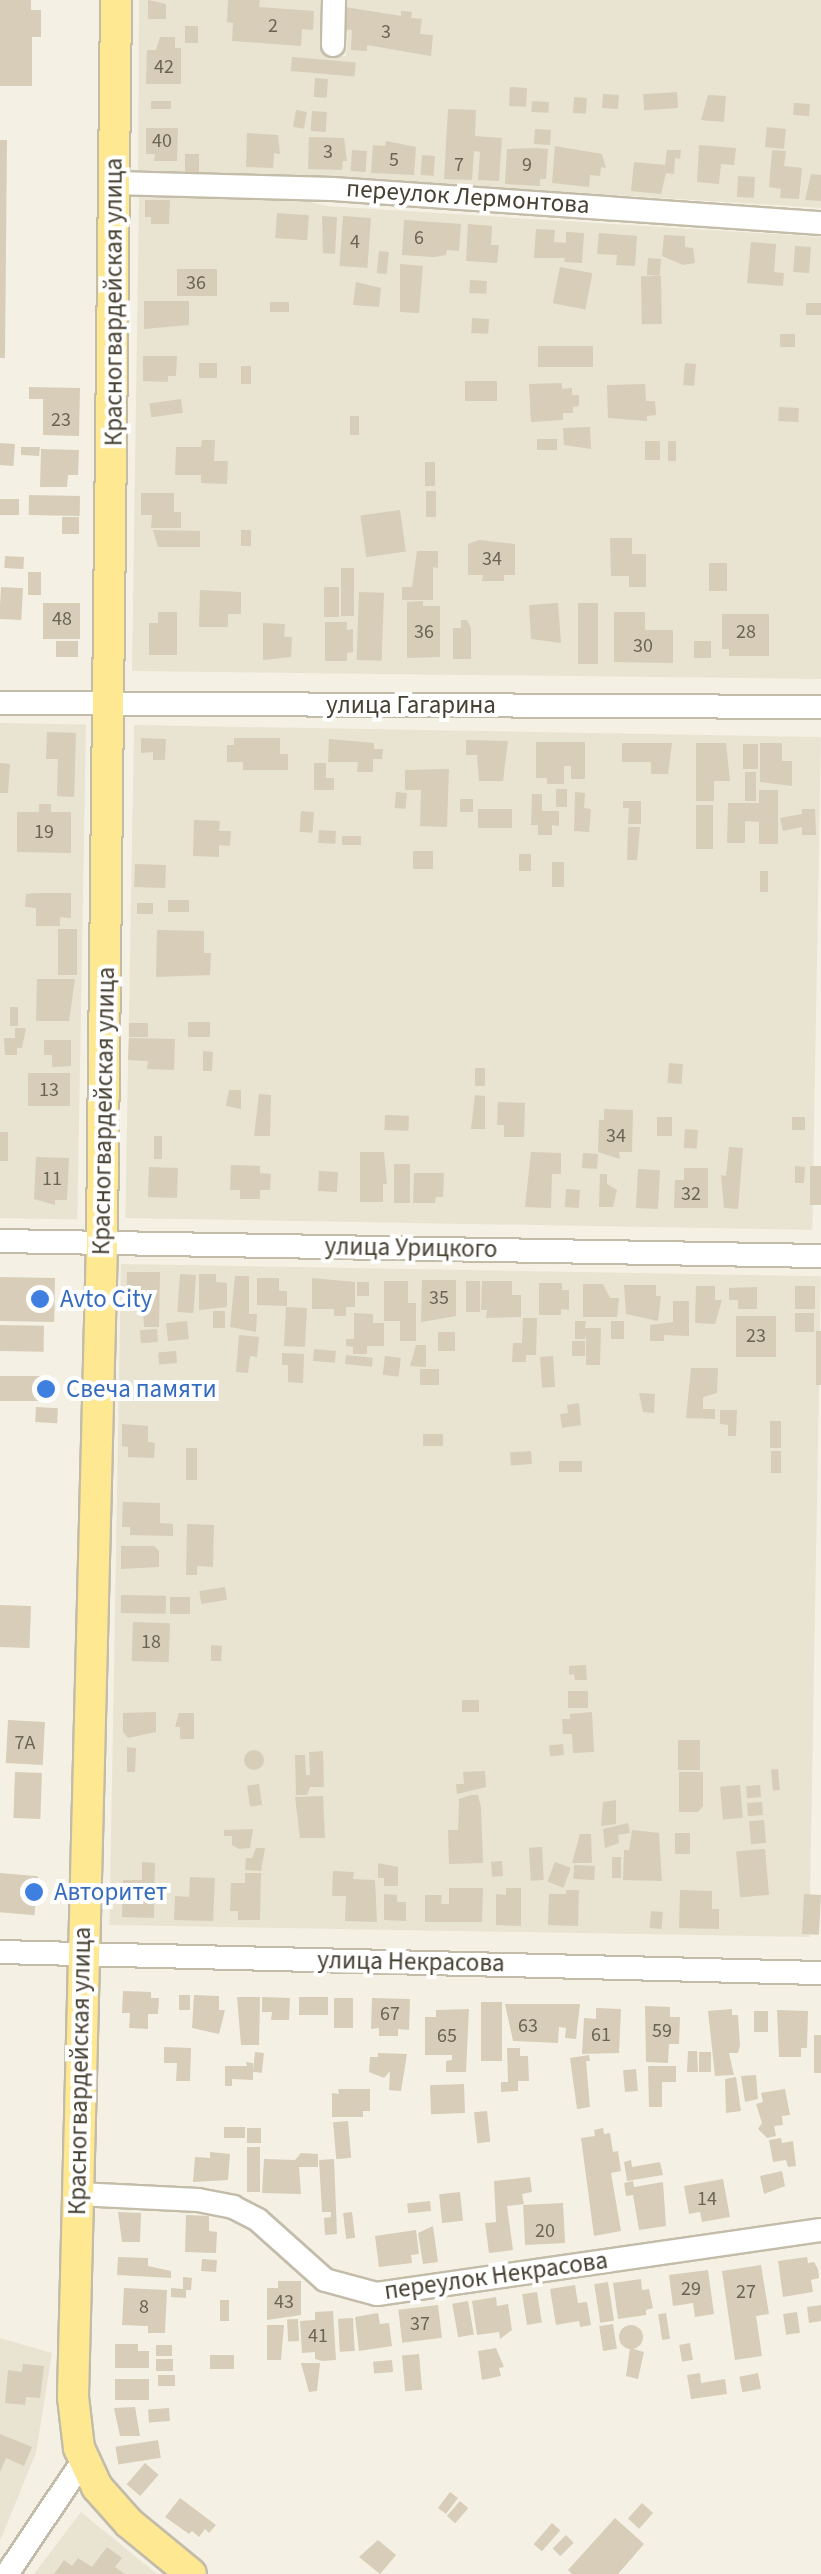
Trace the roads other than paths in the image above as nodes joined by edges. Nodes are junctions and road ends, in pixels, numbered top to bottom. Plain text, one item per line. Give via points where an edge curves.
1 (116, 0) edge
2 (334, 0) edge
3 (333, 45) dead end
4 (114, 184) junction
5 (821, 223) edge
6 (0, 703) edge
7 (111, 705) junction
8 (821, 707) edge
9 (0, 1241) edge
10 (102, 1242) junction
11 (821, 1256) edge
12 (0, 1952) edge
13 (82, 1954) junction
14 (821, 1973) edge
15 (78, 2194) junction
16 (821, 2230) edge
17 (84, 2462) junction
18 (7, 2574) edge
19 (190, 2574) edge

1 - 4 main road, Красногвардейская улица
2 - 3 street
4 - 5 street, переулок Лермонтова via 333,189
4 - 7 main road, Красногвардейская улица
6 - 7 street, улица Гагарина
7 - 8 street, улица Гагарина
7 - 10 main road, Красногвардейская улица
9 - 10 street, улица Урицкого
10 - 11 street, улица Урицкого
10 - 13 main road, Красногвардейская улица
12 - 13 street, улица Некрасова
13 - 14 street, улица Некрасова
13 - 15 main road, Красногвардейская улица
15 - 16 street, переулок Некрасова via 233,2207 258,2220 325,2280 377,2294
15 - 17 main road, Красногвардейская улица via 73,2397
17 - 18 street
17 - 19 main road via 115,2510

